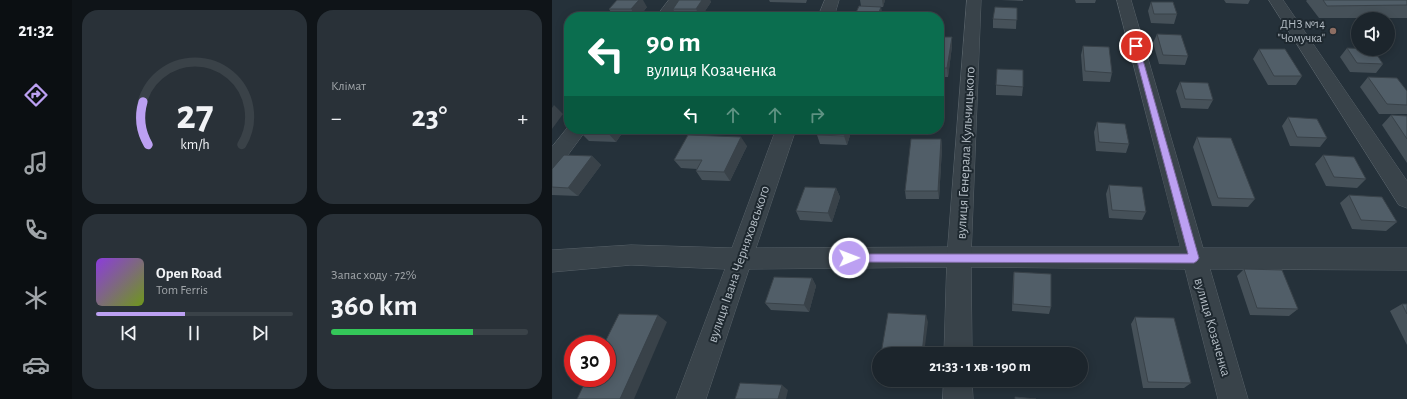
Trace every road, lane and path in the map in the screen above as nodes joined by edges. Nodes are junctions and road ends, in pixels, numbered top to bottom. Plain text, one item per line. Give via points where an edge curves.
1 (677, 0) edge
2 (832, 0) edge
3 (974, 0) edge
4 (1124, 0) edge
5 (1276, 0) edge
6 (668, 12) edge
7 (828, 12) edge
8 (573, 134) edge
9 (784, 134) edge
10 (552, 162) edge
11 (1407, 199) edge
12 (959, 257) junction
13 (1194, 258) junction
14 (739, 259) junction
15 (1407, 259) edge
16 (552, 261) edge
17 (958, 347) edge
18 (958, 387) edge
19 (691, 399) edge
20 (958, 399) edge
21 (1233, 399) edge

1 - 6 street
2 - 7 street
3 - 12 street, вулиця Генерала Кульчицького
4 - 13 street, вулиця Козаченка
5 - 11 street
8 - 10 street
9 - 14 street, вулиця Івана Черняховського
12 - 13 street
12 - 14 street
12 - 17 street, вулиця Генерала Кульчицького
13 - 15 street
13 - 21 street, вулиця Козаченка
14 - 16 street via 631,256
14 - 19 street, вулиця Івана Черняховського
18 - 20 street

